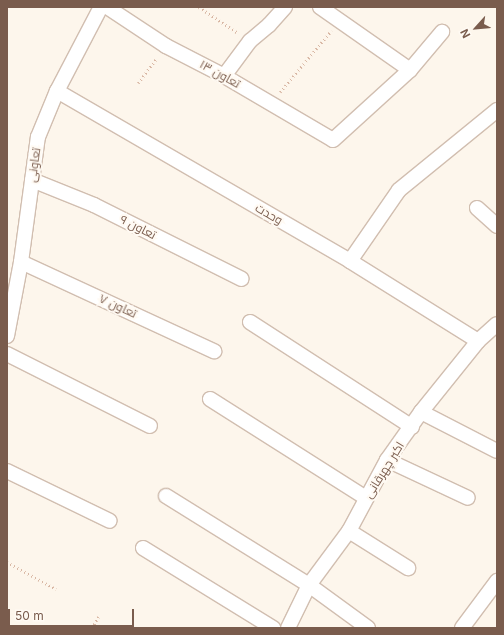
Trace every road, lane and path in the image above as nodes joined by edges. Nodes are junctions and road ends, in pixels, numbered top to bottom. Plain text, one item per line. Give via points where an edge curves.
1 (101, 7) edge
2 (108, 7) edge
3 (199, 7) edge
4 (285, 7) edge
5 (320, 7) edge
6 (340, 20) junction
7 (442, 32) dead end
8 (250, 41) junction
9 (166, 46) junction
10 (410, 70) junction
11 (224, 76) junction
12 (138, 83) dead end
13 (57, 91) junction
14 (270, 103) junction
15 (497, 110) edge
16 (32, 180) junction
17 (477, 208) dead end
18 (497, 226) edge
19 (350, 261) junction
20 (21, 262) junction
21 (242, 279) dead end
22 (250, 322) dead end
23 (497, 324) edge
24 (8, 330) edge
25 (478, 342) junction
26 (214, 351) dead end
27 (7, 354) edge
28 (210, 399) dead end
29 (421, 412) junction
30 (150, 426) dead end
31 (412, 426) junction
32 (497, 451) edge
33 (387, 460) junction
34 (7, 471) edge
35 (166, 496) dead end
36 (366, 498) junction
37 (468, 498) dead end
38 (110, 521) dead end
39 (349, 531) junction
40 (143, 548) dead end
41 (7, 562) edge
42 (408, 568) dead end
43 (497, 581) edge
44 (309, 585) junction
45 (56, 589) dead end
46 (98, 617) dead end
47 (92, 628) edge
48 (273, 628) edge
49 (288, 628) edge
50 (368, 628) edge
51 (462, 628) edge

1 - 13 street, تعاونی
2 - 9 street, تعاون ۱۳
3 - 8 path
4 - 8 street
5 - 6 street
6 - 10 street
6 - 14 path
7 - 10 street
8 - 11 street
9 - 11 street, تعاون ۱۳
9 - 12 path
10 - 14 street, تعاون ۱۳ via 333,140
11 - 14 street, تعاون ۱۳
13 - 16 street, تعاونی via 38,137
13 - 19 street, وحدت
15 - 19 street via 398,190
16 - 20 street, تعاونی
16 - 21 street, تعاون ۹ via 94,205
17 - 18 street
19 - 25 street, وحدت
20 - 24 street, تعاونی
20 - 26 street, تعاون ۷
22 - 31 street
23 - 25 street, اکبر چهرقانی
25 - 29 street, اکبر چهرقانی
27 - 30 street
28 - 36 street
29 - 31 street, اکبر چهرقانی
29 - 32 street
31 - 33 street, اکبر چهرقانی
33 - 36 street, اکبر چهرقانی
33 - 37 street
34 - 38 street
35 - 44 street
36 - 39 street, اکبر چهرقانی
39 - 42 street
39 - 44 street, اکبر چهرقانی
40 - 48 street
41 - 45 path
43 - 51 street
44 - 49 street, اکبر چهرقانی
44 - 50 street
46 - 47 path

